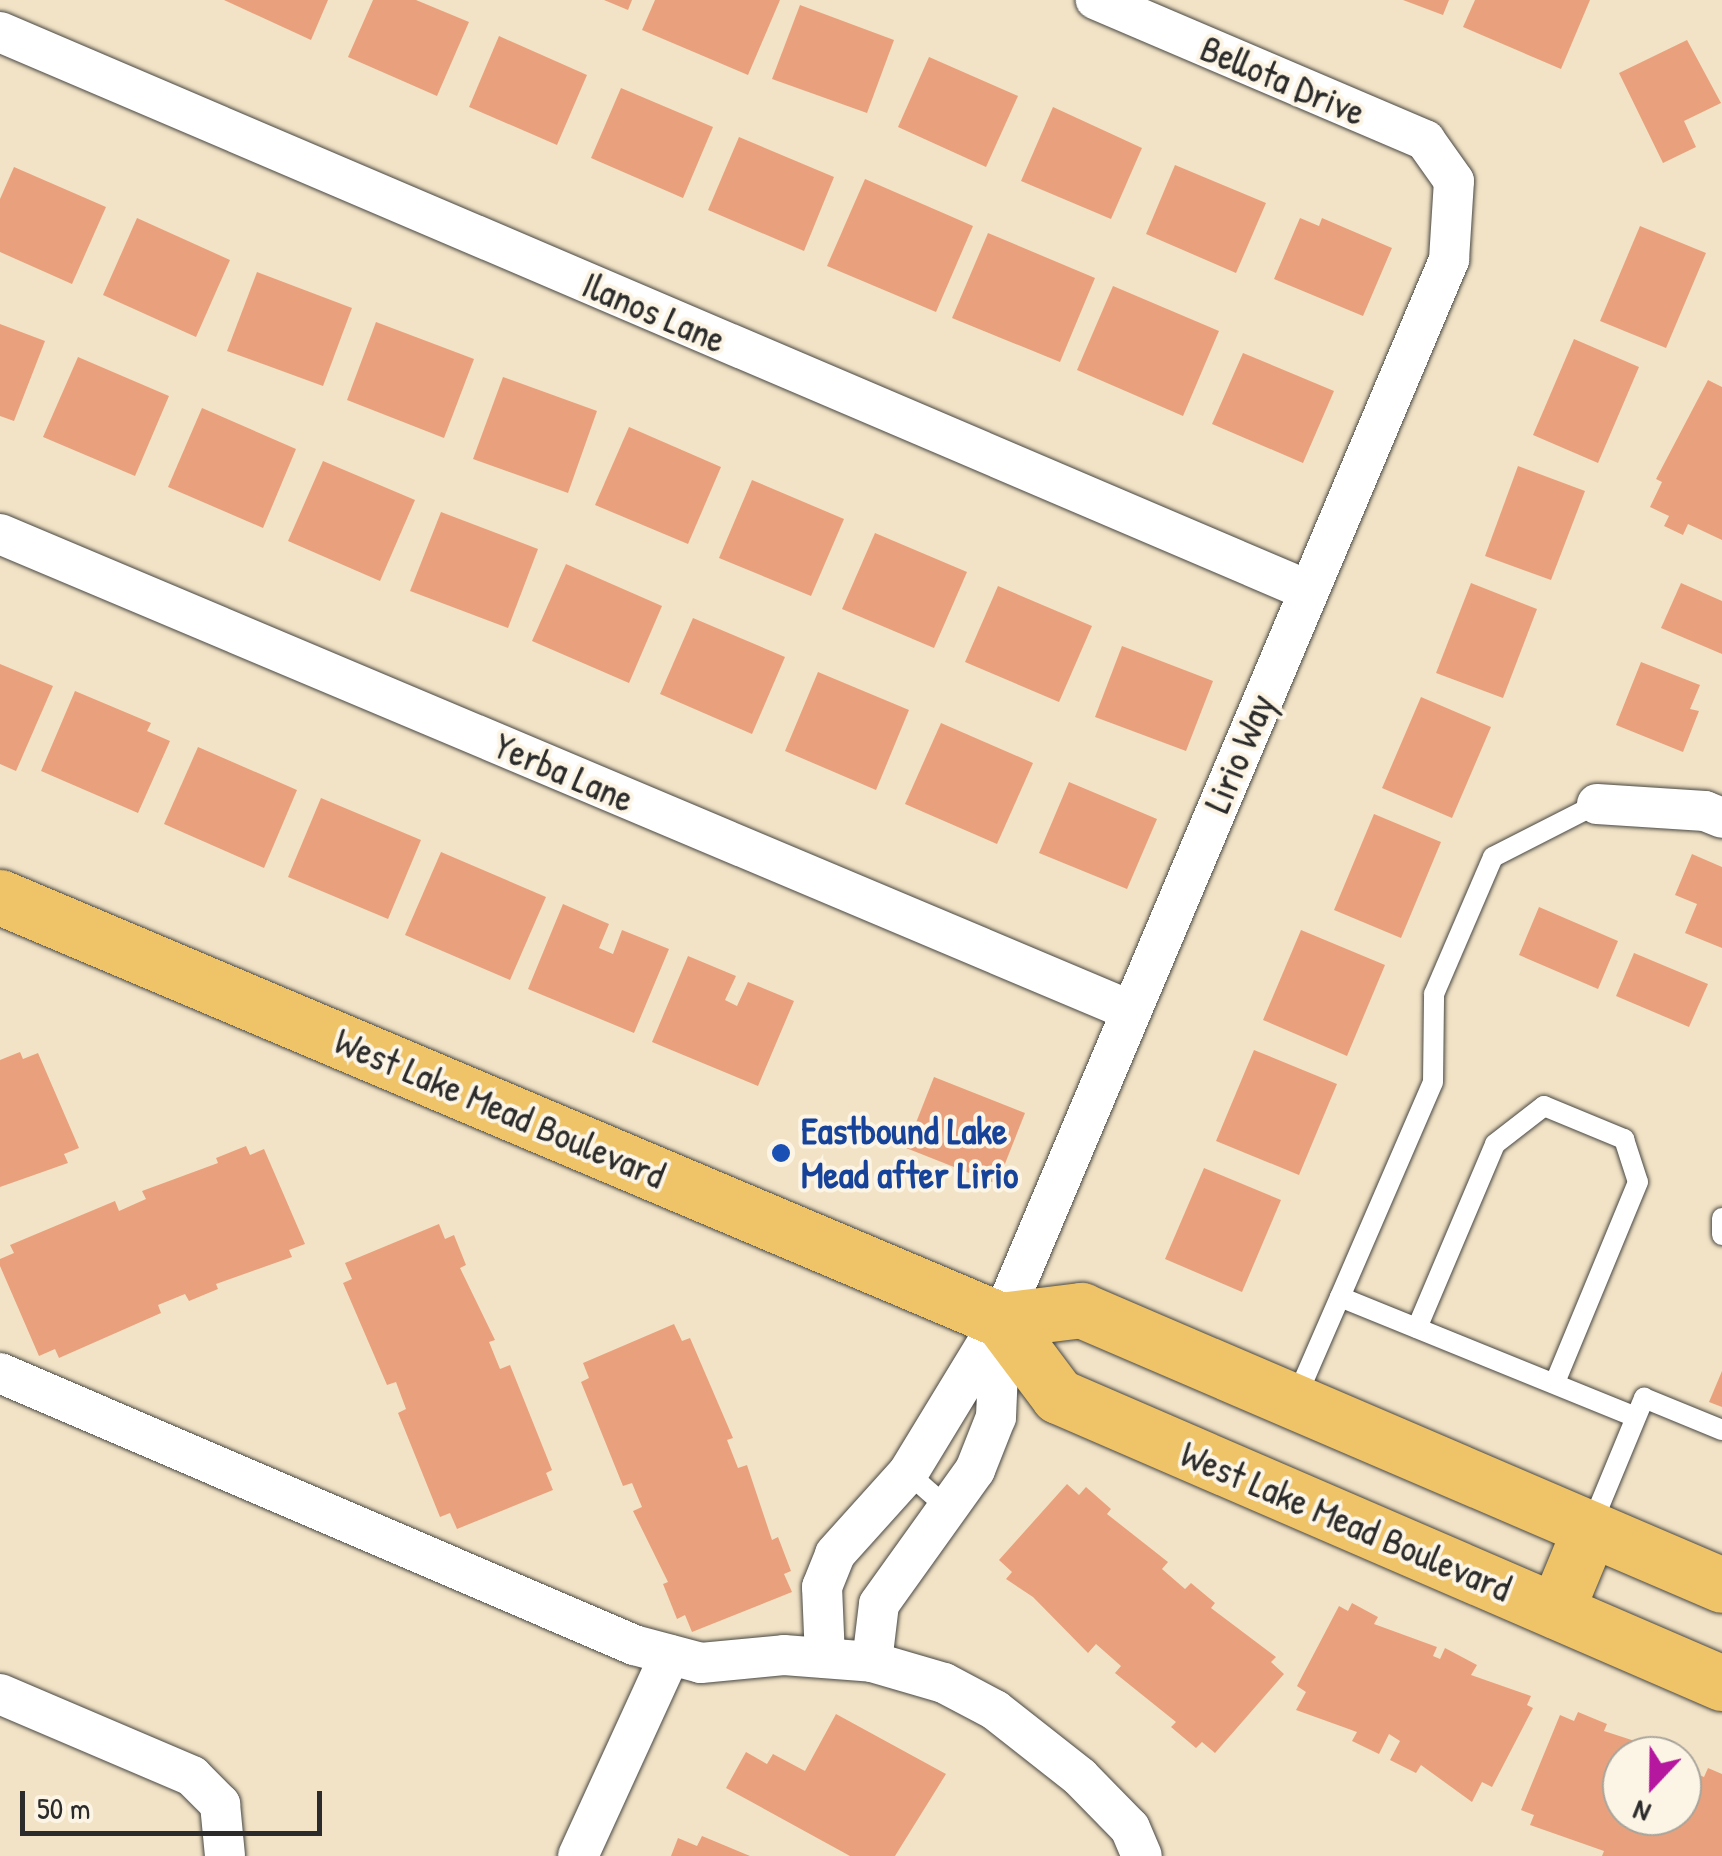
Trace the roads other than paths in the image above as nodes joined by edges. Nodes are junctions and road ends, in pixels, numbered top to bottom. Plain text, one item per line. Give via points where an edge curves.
1 (1096, 0) edge
2 (0, 32) edge
3 (1454, 181) joint
4 (0, 534) edge
5 (1309, 590) junction
6 (1597, 804) joint
7 (1722, 818) edge
8 (0, 897) edge
9 (1129, 1010) junction
10 (1722, 1218) edge
11 (1722, 1235) edge
12 (1340, 1297) junction
13 (1000, 1320) junction
14 (1417, 1328) junction
15 (0, 1373) edge
16 (1555, 1382) junction
17 (1295, 1401) junction
18 (1634, 1417) junction
19 (1722, 1430) edge
20 (908, 1473) junction
21 (950, 1508) junction
22 (1590, 1528) junction
23 (1722, 1585) edge
24 (1556, 1612) junction
25 (670, 1655) junction
26 (825, 1658) junction
27 (872, 1662) junction
28 (1722, 1683) edge
29 (0, 1694) edge
30 (226, 1856) edge
31 (578, 1856) edge
32 (1142, 1856) edge

1 - 3 street, Bellota Drive via 1424,140
2 - 5 street, Ilanos Lane
3 - 5 street, Lirio Way via 1449,260
4 - 9 street, Yerba Lane
5 - 9 street, Lirio Way
6 - 7 street via 1705,810
6 - 12 lane via 1494,857 1434,994 1432,1082
8 - 13 main road, West Lake Mead Boulevard
9 - 13 street, Lirio Way
10 - 11 lane
12 - 14 lane
12 - 17 lane
13 - 17 main road, West Lake Mead Boulevard via 1081,1310
13 - 20 street
13 - 21 street via 996,1417 975,1470
13 - 24 main road, West Lake Mead Boulevard via 1058,1396
14 - 16 lane
14 - 16 lane via 1495,1144 1544,1106 1624,1139 1638,1182
15 - 25 street via 634,1646
16 - 18 lane
17 - 22 main road, West Lake Mead Boulevard
18 - 19 lane via 1644,1398
18 - 22 lane
20 - 21 lane
20 - 26 street via 835,1554 822,1587
21 - 27 street via 898,1568 879,1604
22 - 23 main road, West Lake Mead Boulevard
22 - 24 main road
24 - 28 main road, West Lake Mead Boulevard
25 - 26 street via 701,1663
25 - 31 street
26 - 27 street
27 - 32 street via 944,1682 996,1710 1080,1777 1130,1828
29 - 30 street via 192,1776 220,1804

